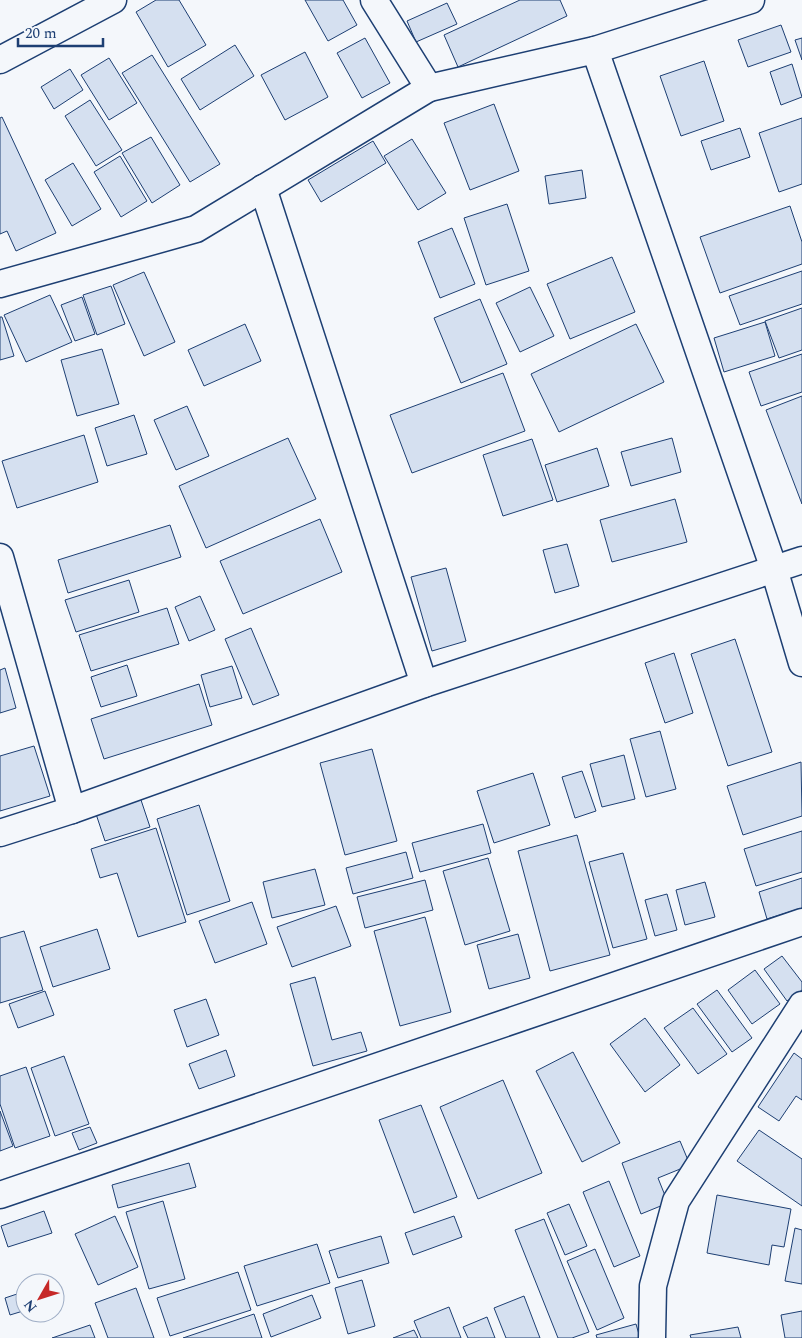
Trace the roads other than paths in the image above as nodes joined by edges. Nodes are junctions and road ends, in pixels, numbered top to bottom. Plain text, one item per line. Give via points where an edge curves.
1 (113, 0) edge
2 (374, 0) edge
3 (751, 0) edge
4 (595, 50) junction
5 (0, 60) edge
6 (429, 88) junction
7 (263, 188) junction
8 (0, 284) edge
9 (0, 557) edge
10 (802, 560) edge
11 (774, 569) junction
12 (802, 663) edge
13 (424, 684) junction
14 (72, 810) junction
15 (0, 833) edge
16 (802, 922) edge
17 (802, 1005) edge
18 (0, 1195) edge
19 (652, 1338) edge

1 - 5 street
2 - 6 street
3 - 4 street
4 - 6 street
4 - 11 street
6 - 7 street
7 - 8 street via 196,229
7 - 13 street
9 - 14 street
10 - 11 street
11 - 12 street
11 - 13 street
13 - 14 street
14 - 15 street
16 - 18 street
17 - 19 street via 676,1201 654,1286

